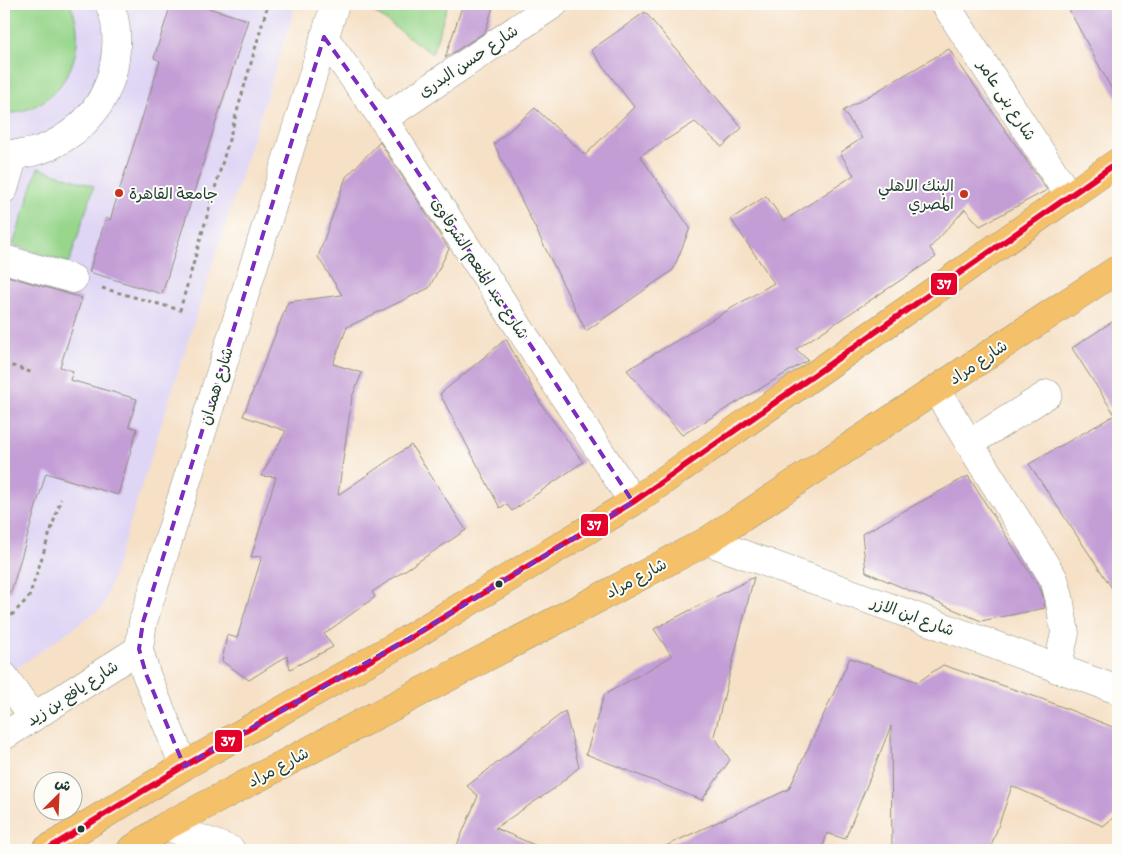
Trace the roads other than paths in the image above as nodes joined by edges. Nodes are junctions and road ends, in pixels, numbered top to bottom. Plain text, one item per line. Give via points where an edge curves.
1 (109, 4) edge
2 (335, 4) edge
3 (554, 4) edge
4 (946, 4) edge
5 (324, 37) junction
6 (383, 119) junction
7 (9, 154) edge
8 (1118, 162) edge
9 (4, 189) edge
10 (1069, 196) junction
11 (4, 259) edge
12 (1118, 269) edge
13 (73, 279) road end
14 (936, 390) junction
15 (1048, 394) dead end
16 (970, 443) junction
17 (633, 502) junction
18 (707, 541) junction
19 (139, 649) junction
20 (1058, 668) junction
21 (4, 676) edge
22 (1118, 690) edge
23 (33, 717) junction
24 (4, 736) edge
25 (184, 766) junction
26 (166, 826) junction
27 (46, 850) edge
28 (131, 850) edge
29 (231, 850) edge

1 - 7 street via 117,36 115,65 106,93 90,117 68,136 42,150
2 - 5 street, شارع همدان
3 - 6 street, شارع حسن البدرى
4 - 10 street, شارع بنى عامر
5 - 6 street, شارع عبد المنعم الشرقاوى
5 - 19 street, شارع همدان via 143,622
6 - 17 street, شارع عبد المنعم الشرقاوى
7 - 9 street
8 - 10 main road
10 - 17 main road
11 - 13 street
12 - 14 main road, شارع مراد
14 - 16 street
14 - 18 main road, شارع مراد
15 - 16 street
16 - 20 street via 1054,579 1065,633
17 - 25 main road via 408,639
18 - 20 street, شارع ابن الازر
18 - 26 main road, شارع مراد
19 - 23 street, شارع يافع بن زيد
19 - 25 street, شارع همدان
20 - 22 street, شارع ابن الازر
21 - 23 street
23 - 24 street, شارع يافع بن زيد
25 - 27 main road
26 - 28 main road, شارع مراد
26 - 29 street

